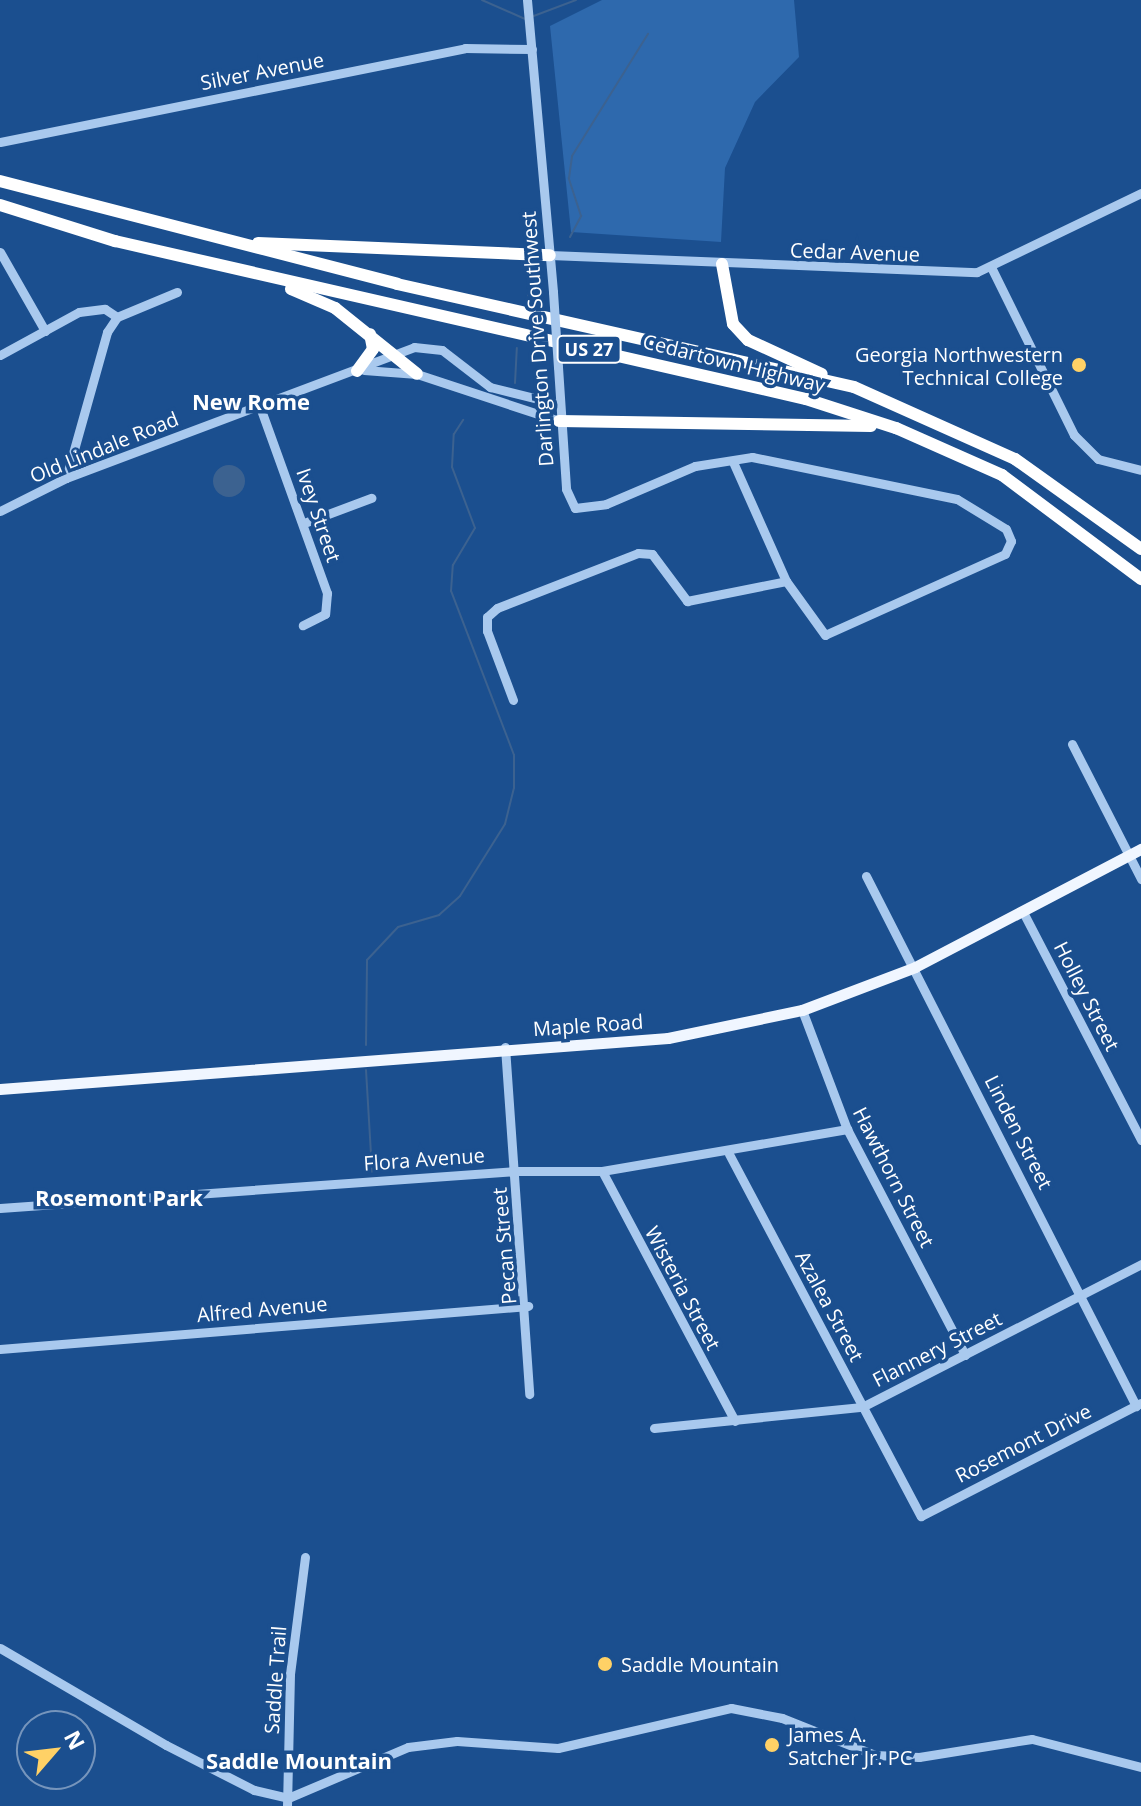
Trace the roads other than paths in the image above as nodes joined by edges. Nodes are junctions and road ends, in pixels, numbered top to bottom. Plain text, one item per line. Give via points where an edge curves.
1 (527, 0) edge
2 (531, 44) junction
3 (0, 142) edge
4 (0, 181) edge
5 (1141, 193) edge
6 (0, 205) edge
7 (232, 242) junction
8 (0, 252) edge
9 (550, 255) junction
10 (722, 264) junction
11 (991, 267) junction
12 (271, 278) junction
13 (177, 292) dead end
14 (117, 317) junction
15 (45, 331) junction
16 (368, 331) junction
17 (395, 354) junction
18 (0, 355) edge
19 (357, 371) junction
20 (417, 374) junction
21 (854, 387) junction
22 (558, 404) junction
23 (260, 407) junction
24 (559, 421) junction
25 (896, 428) junction
26 (733, 462) junction
27 (1141, 470) edge
28 (66, 478) junction
29 (371, 498) dead end
30 (0, 511) edge
31 (304, 523) junction
32 (1141, 549) edge
33 (1141, 579) edge
34 (786, 581) junction
35 (303, 625) dead end
36 (513, 700) dead end
37 (1072, 744) dead end
38 (1141, 849) edge
39 (1129, 855) junction
40 (866, 876) dead end
41 (1141, 879) edge
42 (1023, 912) junction
43 (915, 967) junction
44 (802, 1010) junction
45 (505, 1047) junction
46 (0, 1089) edge
47 (847, 1129) junction
48 (1141, 1140) edge
49 (729, 1154) junction
50 (516, 1171) junction
51 (602, 1171) junction
52 (0, 1208) edge
53 (1141, 1264) edge
54 (1083, 1295) junction
55 (528, 1306) junction
56 (0, 1349) edge
57 (965, 1355) junction
58 (529, 1394) dead end
59 (1138, 1405) edge
60 (862, 1407) junction
61 (735, 1421) junction
62 (654, 1428) dead end
63 (921, 1516) joint
64 (305, 1557) dead end
65 (0, 1648) edge
66 (1141, 1767) edge
67 (287, 1802) edge

1 - 2 street, Darlington Drive Southwest
2 - 3 street, Silver Avenue via 465,48
2 - 9 street, Darlington Drive Southwest
4 - 7 highway, Cedartown Highway / US 27
5 - 11 street, Cedar Avenue
6 - 12 highway, Cedartown Highway / US 27
7 - 9 highway
7 - 21 highway, Cedartown Highway / US 27
8 - 15 street
9 - 10 street, Cedar Avenue
9 - 22 street, Darlington Drive Southwest, bridge
10 - 11 street, Cedar Avenue via 887,272
10 - 21 highway via 727,315 748,340
11 - 27 street via 1074,435 1098,459
12 - 16 highway
12 - 25 highway, Cedartown Highway / US 27 via 806,399
13 - 14 street
14 - 15 street via 93,309
14 - 28 street via 97,361
15 - 18 street
16 - 17 highway
16 - 19 highway via 373,349
17 - 19 street, Old Lindale Road
17 - 20 highway
17 - 22 street, Old Lindale Road via 431,347 490,387
19 - 20 street, Old Lindale Road
19 - 23 street, Old Lindale Road
20 - 24 street, Old Lindale Road
21 - 32 highway, Cedartown Highway / US 27 via 1015,459
22 - 24 street, Darlington Drive Southwest
23 - 28 street, Old Lindale Road
23 - 31 street, Ivey Street
24 - 25 highway
24 - 26 street, Darlington Drive Southwest via 566,489 585,510 695,466
25 - 33 highway, Cedartown Highway / US 27 via 1002,475
26 - 34 street
26 - 34 street via 752,457 957,499 1006,529 1011,541 1005,554 825,635
28 - 30 street, Old Lindale Road
29 - 31 street
31 - 35 street, Ivey Street via 328,605
34 - 36 street via 687,601 652,554 638,553 497,608 487,617 489,643
37 - 39 street
38 - 39 main road, Maple Road
39 - 41 street
39 - 42 main road, Maple Road
40 - 43 street, Linden Street
42 - 43 main road, Maple Road
42 - 48 street, Holley Street
43 - 44 main road, Maple Road
43 - 54 street, Linden Street
44 - 45 main road, Maple Road via 668,1038
44 - 47 street, Hawthorn Street
45 - 46 main road, Maple Road
45 - 50 street, Pecan Street
47 - 49 street, Flora Avenue
47 - 57 street, Hawthorn Street
49 - 51 street, Flora Avenue
49 - 60 street, Azalea Street
50 - 51 street, Flora Avenue
50 - 52 street, Flora Avenue
50 - 55 street, Pecan Street
51 - 61 street, Wisteria Street
53 - 54 street, Flannery Street
54 - 57 street, Flannery Street
54 - 59 street, Linden Street
55 - 56 street, Alfred Avenue
55 - 58 street, Pecan Street
57 - 60 street, Flannery Street
59 - 63 street, Rosemont Drive
60 - 61 street, Flannery Street
60 - 63 street, Azalea Street
61 - 62 street, Flannery Street
64 - 67 street, Saddle Trail via 290,1674
65 - 67 street via 178,1751
66 - 67 street via 1032,1739 919,1757 875,1755 782,1718 731,1708 558,1748 457,1741 408,1747

